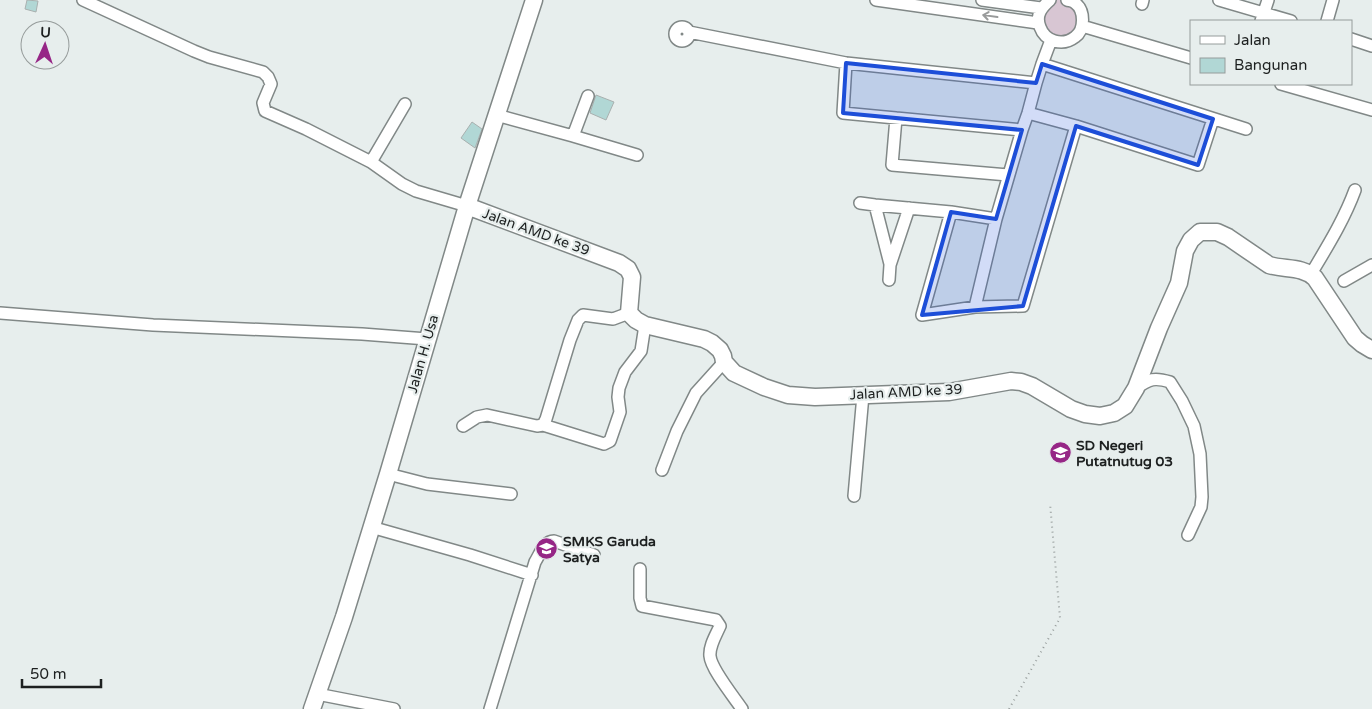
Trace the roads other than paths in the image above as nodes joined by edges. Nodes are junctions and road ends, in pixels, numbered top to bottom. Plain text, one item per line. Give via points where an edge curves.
1 (83, 0) edge
2 (534, 0) edge
3 (876, 0) edge
4 (982, 0) edge
5 (1050, 0) edge
6 (1218, 0) edge
7 (1268, 0) edge
8 (1333, 0) edge
9 (1073, 1) edge
10 (1041, 8) junction
11 (680, 16) dead end
12 (1262, 17) edge
13 (1284, 20) edge
14 (1326, 20) edge
15 (1038, 23) junction
16 (1082, 26) junction
17 (1352, 39) edge
18 (1051, 40) junction
19 (1372, 46) edge
20 (1190, 58) edge
21 (846, 63) junction
22 (1042, 64) junction
23 (1036, 84) junction
24 (1284, 85) edge
25 (588, 96) dead end
26 (405, 104) dead end
27 (1372, 110) edge
28 (1028, 113) junction
29 (496, 115) junction
30 (896, 118) junction
31 (1213, 118) junction
32 (1076, 126) junction
33 (1246, 129) dead end
34 (1022, 130) junction
35 (573, 136) junction
36 (637, 155) dead end
37 (371, 162) junction
38 (1008, 175) junction
39 (1355, 190) dead end
40 (860, 203) dead end
41 (875, 205) junction
42 (467, 206) junction
43 (910, 208) junction
44 (951, 212) junction
45 (996, 219) junction
46 (890, 265) junction
47 (1372, 265) edge
48 (1311, 274) junction
49 (889, 280) dead end
50 (1344, 281) dead end
51 (975, 307) junction
52 (0, 313) edge
53 (629, 313) junction
54 (646, 324) junction
55 (427, 338) junction
56 (1372, 350) edge
57 (724, 362) junction
58 (1136, 388) junction
59 (863, 395) junction
60 (463, 426) dead end
61 (542, 426) junction
62 (662, 470) dead end
63 (388, 474) junction
64 (511, 494) dead end
65 (854, 496) dead end
66 (371, 527) junction
67 (1188, 535) dead end
68 (594, 555) dead end
69 (640, 570) dead end
70 (532, 575) junction
71 (315, 701) edge
72 (394, 709) edge
73 (490, 709) edge
74 (742, 709) edge

1 - 37 street via 194,52 263,72 271,84 263,103 265,111
2 - 29 street, Jalan H. Usa
15 -> 3 street
4 - 10 street
5 - 10 street
6 - 12 street
7 - 12 street
8 - 14 street
9 - 16 street via 1082,14
10 - 15 street
11 - 21 street via 675,32 679,40 688,38 689,32
12 - 13 street
15 - 18 street via 1042,34
16 - 18 street via 1076,37 1064,42
16 - 20 street
17 - 19 street
18 - 22 street
21 - 23 street
21 - 30 street via 843,113
22 - 23 street
22 - 31 street
23 - 28 street
24 - 27 street
25 - 35 street
26 - 37 street
28 - 32 street
28 - 34 street
29 - 35 street
29 - 42 street, Jalan H. Usa
30 - 34 street
30 - 38 street via 892,165
31 - 32 street via 1198,165
31 - 33 street
32 - 51 street via 1023,306
34 - 38 street
35 - 36 street
37 - 42 street via 416,191
38 - 45 street
39 - 48 street
40 - 41 street
41 - 43 street
41 - 46 street
42 - 53 street, Jalan AMD ke 39 via 619,263 628,269 632,277
42 - 55 street, Jalan H. Usa
43 - 44 street
43 - 46 street
44 - 45 street
44 - 51 street via 922,315
45 - 51 street
46 - 49 street
47 - 50 street
48 - 56 street via 1355,338
48 - 58 street, Jalan AMD ke 39 via 1269,265 1228,237 1217,232 1200,232 1187,246 1179,283
52 - 55 street via 153,325
53 - 54 street, Jalan AMD ke 39
53 - 61 street via 613,319 583,316 578,320
54 - 57 street, Jalan AMD ke 39 via 704,339 720,350
54 - 61 street via 641,351 625,372 619,388 620,412 610,441 604,444
55 - 63 street, Jalan H. Usa
57 - 59 street, Jalan AMD ke 39 via 734,373 788,395
57 - 62 street via 696,393
58 - 59 street, Jalan AMD ke 39 via 1125,406 1108,416 1071,409 1032,386 1011,381 949,392
58 - 67 street via 1158,378 1170,382 1194,426 1200,454 1202,497 1201,507
59 - 65 street
60 - 61 street via 487,415
63 - 64 street via 427,484
63 - 66 street, Jalan H. Usa
66 - 70 street
66 - 71 street, Jalan H. Usa
68 - 70 street via 550,541 535,562
69 - 74 street via 642,606 719,623 711,648 712,665
70 - 73 street
71 - 72 street

